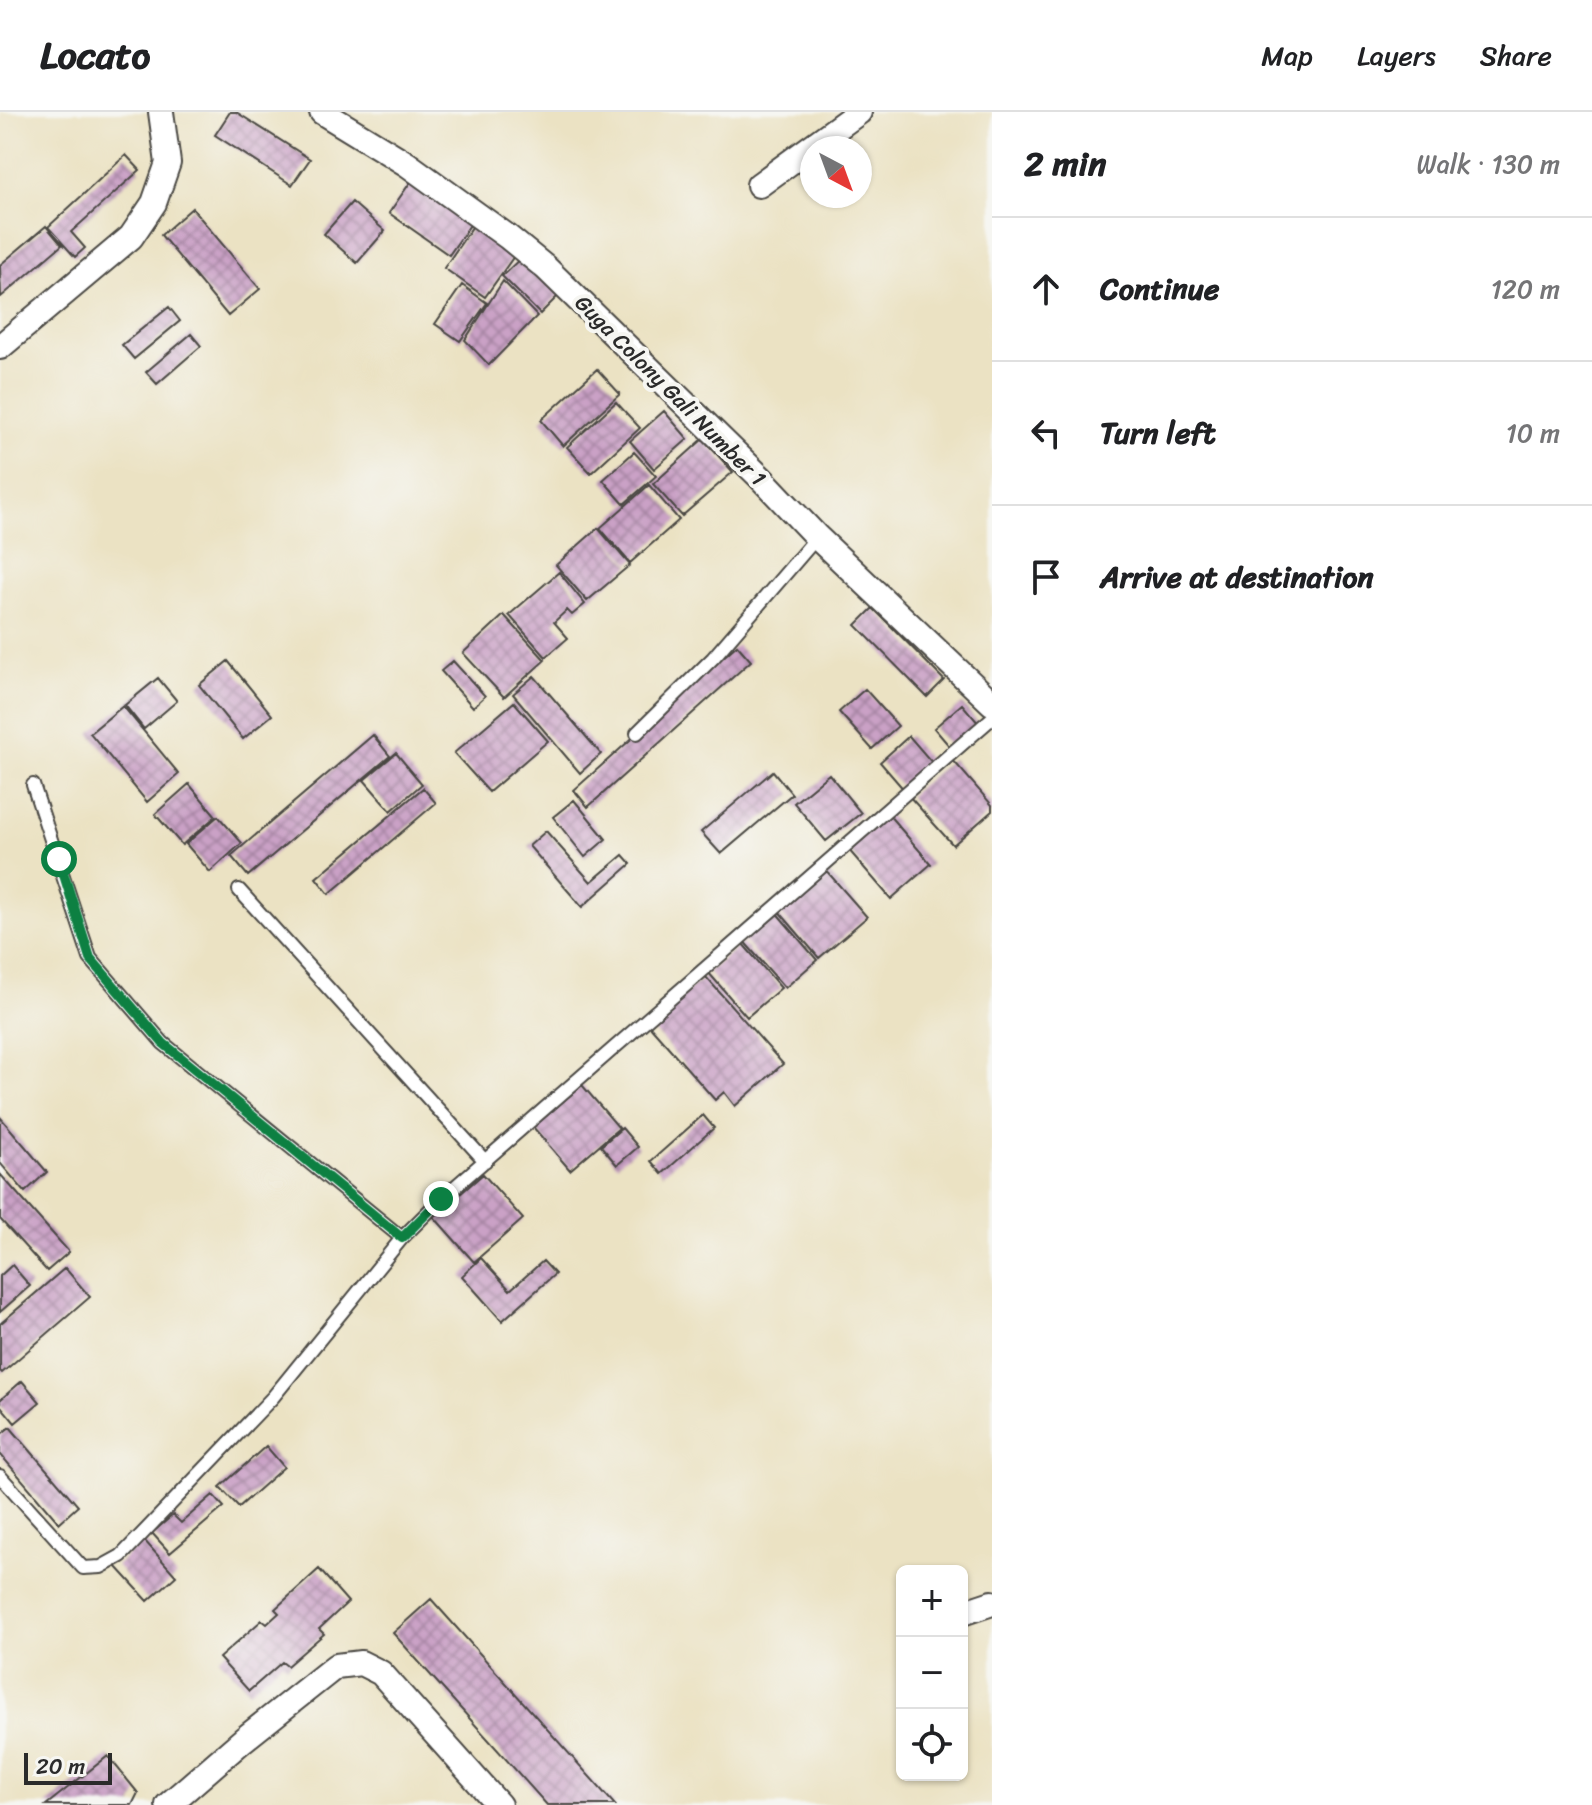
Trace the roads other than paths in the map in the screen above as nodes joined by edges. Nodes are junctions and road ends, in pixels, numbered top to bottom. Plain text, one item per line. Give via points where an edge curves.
1 (161, 112) edge
2 (322, 112) edge
3 (859, 112) edge
4 (759, 185) dead end
5 (0, 347) edge
6 (817, 537) junction
7 (992, 703) edge
8 (992, 718) edge
9 (637, 733) dead end
10 (33, 785) dead end
11 (239, 890) dead end
12 (485, 1161) junction
13 (402, 1238) junction
14 (0, 1476) edge
15 (992, 1603) edge
16 (968, 1611) edge
17 (168, 1805) edge
18 (499, 1805) edge

1 - 5 street via 168,163 154,203 131,237
2 - 6 street, Guga Colony Gali Number 1 via 407,164 546,268
3 - 4 street
6 - 7 street, Guga Colony Gali Number 1
6 - 9 lane via 713,658
8 - 12 lane
10 - 13 lane via 90,958 163,1043
11 - 12 lane
12 - 13 lane
13 - 14 lane via 273,1397 121,1556 101,1567 83,1568
15 - 16 street
17 - 18 street via 336,1666 361,1663 381,1673

